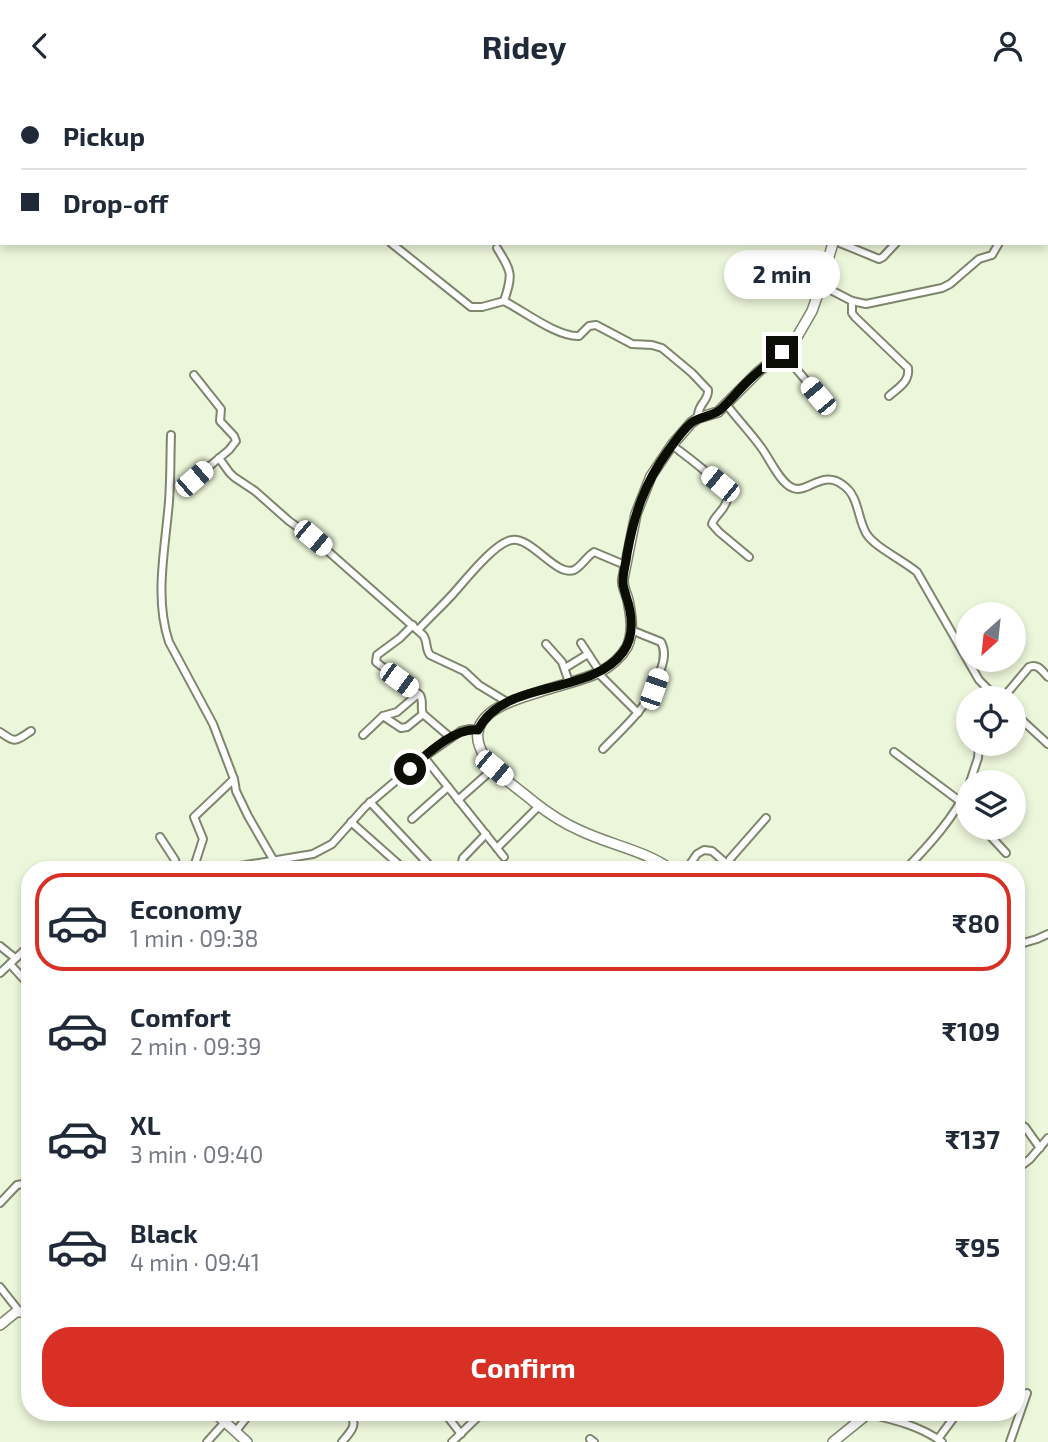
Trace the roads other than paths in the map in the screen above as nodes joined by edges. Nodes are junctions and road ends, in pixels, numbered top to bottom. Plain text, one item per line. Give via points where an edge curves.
1 (394, 245) edge
2 (832, 245) edge
3 (845, 245) edge
4 (894, 245) edge
5 (997, 246) edge
6 (497, 248) dead end
7 (821, 285) junction
8 (504, 301) junction
9 (852, 301) junction
10 (782, 352) junction
11 (194, 375) dead end
12 (818, 396) dead end
13 (889, 396) dead end
14 (726, 404) junction
15 (698, 418) junction
16 (171, 435) dead end
17 (672, 445) junction
18 (219, 458) junction
19 (183, 488) dead end
20 (749, 557) dead end
21 (625, 565) junction
22 (415, 628) junction
23 (631, 630) junction
24 (581, 643) dead end
25 (546, 644) dead end
26 (588, 654) junction
27 (565, 667) junction
28 (598, 672) junction
29 (1048, 677) edge
30 (569, 682) junction
31 (985, 686) edge
32 (1013, 686) edge
33 (418, 694) junction
34 (507, 702) junction
35 (638, 712) junction
36 (424, 714) junction
37 (383, 716) junction
38 (1026, 723) edge
39 (478, 730) junction
40 (31, 731) dead end
41 (0, 732) edge
42 (363, 735) dead end
43 (451, 738) junction
44 (1048, 742) edge
45 (603, 749) dead end
46 (894, 752) dead end
47 (424, 757) junction
48 (494, 768) junction
49 (234, 779) junction
50 (448, 787) junction
51 (956, 798) edge
52 (458, 800) junction
53 (370, 802) junction
54 (539, 806) junction
55 (956, 809) edge
56 (766, 818) dead end
57 (412, 819) dead end
58 (351, 822) junction
59 (486, 834) junction
60 (160, 837) dead end
61 (995, 840) edge
62 (497, 848) junction
63 (1006, 853) dead end
64 (504, 857) dead end
65 (654, 859) joint
66 (280, 860) junction
67 (175, 861) edge
68 (196, 861) edge
69 (274, 861) edge
70 (395, 861) edge
71 (426, 861) edge
72 (462, 861) edge
73 (657, 861) edge
74 (692, 861) edge
75 (721, 861) edge
76 (729, 861) edge
77 (915, 861) edge
78 (1048, 934) edge
79 (1025, 943) edge
80 (0, 946) edge
81 (21, 953) edge
82 (13, 961) junction
83 (0, 973) edge
84 (21, 973) edge
85 (1025, 1127) edge
86 (1048, 1138) edge
87 (1040, 1148) junction
88 (1025, 1163) edge
89 (21, 1184) edge
90 (0, 1203) edge
91 (0, 1287) edge
92 (19, 1311) joint
93 (0, 1325) edge
94 (1027, 1392) dead end
95 (1025, 1398) edge
96 (244, 1421) edge
97 (355, 1421) edge
98 (451, 1421) edge
99 (474, 1421) edge
100 (859, 1421) edge
101 (896, 1421) edge
102 (952, 1421) edge
103 (1017, 1421) edge
104 (225, 1422) joint
105 (236, 1431) junction
106 (461, 1434) junction
107 (940, 1441) edge
108 (207, 1442) edge
109 (247, 1442) edge
110 (342, 1442) edge
111 (452, 1442) edge
112 (833, 1442) edge
113 (1010, 1442) edge

1 - 8 street via 471,307
2 - 7 street
3 - 4 street via 879,259
5 - 9 street via 992,255 979,259 942,288 875,303
6 - 8 street via 511,273
7 - 9 street
7 - 10 street via 804,325
8 - 15 street via 571,336 596,325 632,344 662,348 708,390
9 - 13 street via 855,317 908,368 905,382
10 - 12 street
10 - 14 street
11 - 18 street via 221,409 220,421 236,439
14 - 15 street
14 - 31 street via 787,485 799,489 832,480 851,492 866,532 916,572
15 - 17 street
16 - 49 street via 163,550 165,630 213,724
17 - 20 street via 726,492 727,502 712,524
17 - 21 street via 644,491
18 - 19 street
18 - 22 street via 234,477 313,538
21 - 22 street via 594,552 569,571 530,545 510,540
21 - 23 street via 622,583
22 - 33 street via 375,660
22 - 34 street via 427,640 430,655 464,671
23 - 28 street via 624,651
23 - 35 street via 656,639 664,650 654,689
24 - 26 street
25 - 27 street
26 - 27 street
26 - 28 street
27 - 30 street
28 - 30 street
28 - 35 street
29 - 32 street via 1034,665
30 - 34 street
33 - 36 street
33 - 37 street via 397,712
34 - 39 street via 488,714
35 - 45 street
36 - 37 street via 401,728
36 - 43 street
37 - 42 street
38 - 44 street
39 - 43 street via 461,731
39 - 48 street via 478,743
40 - 41 street via 17,740
43 - 47 street
46 - 51 street
47 - 50 street
47 - 53 street
48 - 52 street
48 - 54 street
49 - 66 street via 248,816
49 - 68 street via 194,817 203,839
50 - 52 street
50 - 57 street
52 - 59 street
53 - 58 street
53 - 71 street
54 - 62 street
54 - 65 street via 581,831
55 - 77 street
56 - 76 street
58 - 66 street via 324,849
58 - 70 street
59 - 62 street
59 - 72 street
60 - 67 street
61 - 63 street
62 - 64 street
65 - 73 street
66 - 69 street
74 - 75 street via 704,850
78 - 79 street
80 - 82 street
81 - 82 street
82 - 83 street
82 - 84 street
85 - 87 street
86 - 87 street
87 - 88 street
89 - 90 street
91 - 92 street
92 - 93 street
94 - 95 street
96 - 105 street
97 - 110 street
98 - 106 street
99 - 106 street
100 - 112 street
101 - 107 street
102 - 107 street
103 - 113 street
104 - 105 street
104 - 108 street
105 - 109 street
106 - 111 street

